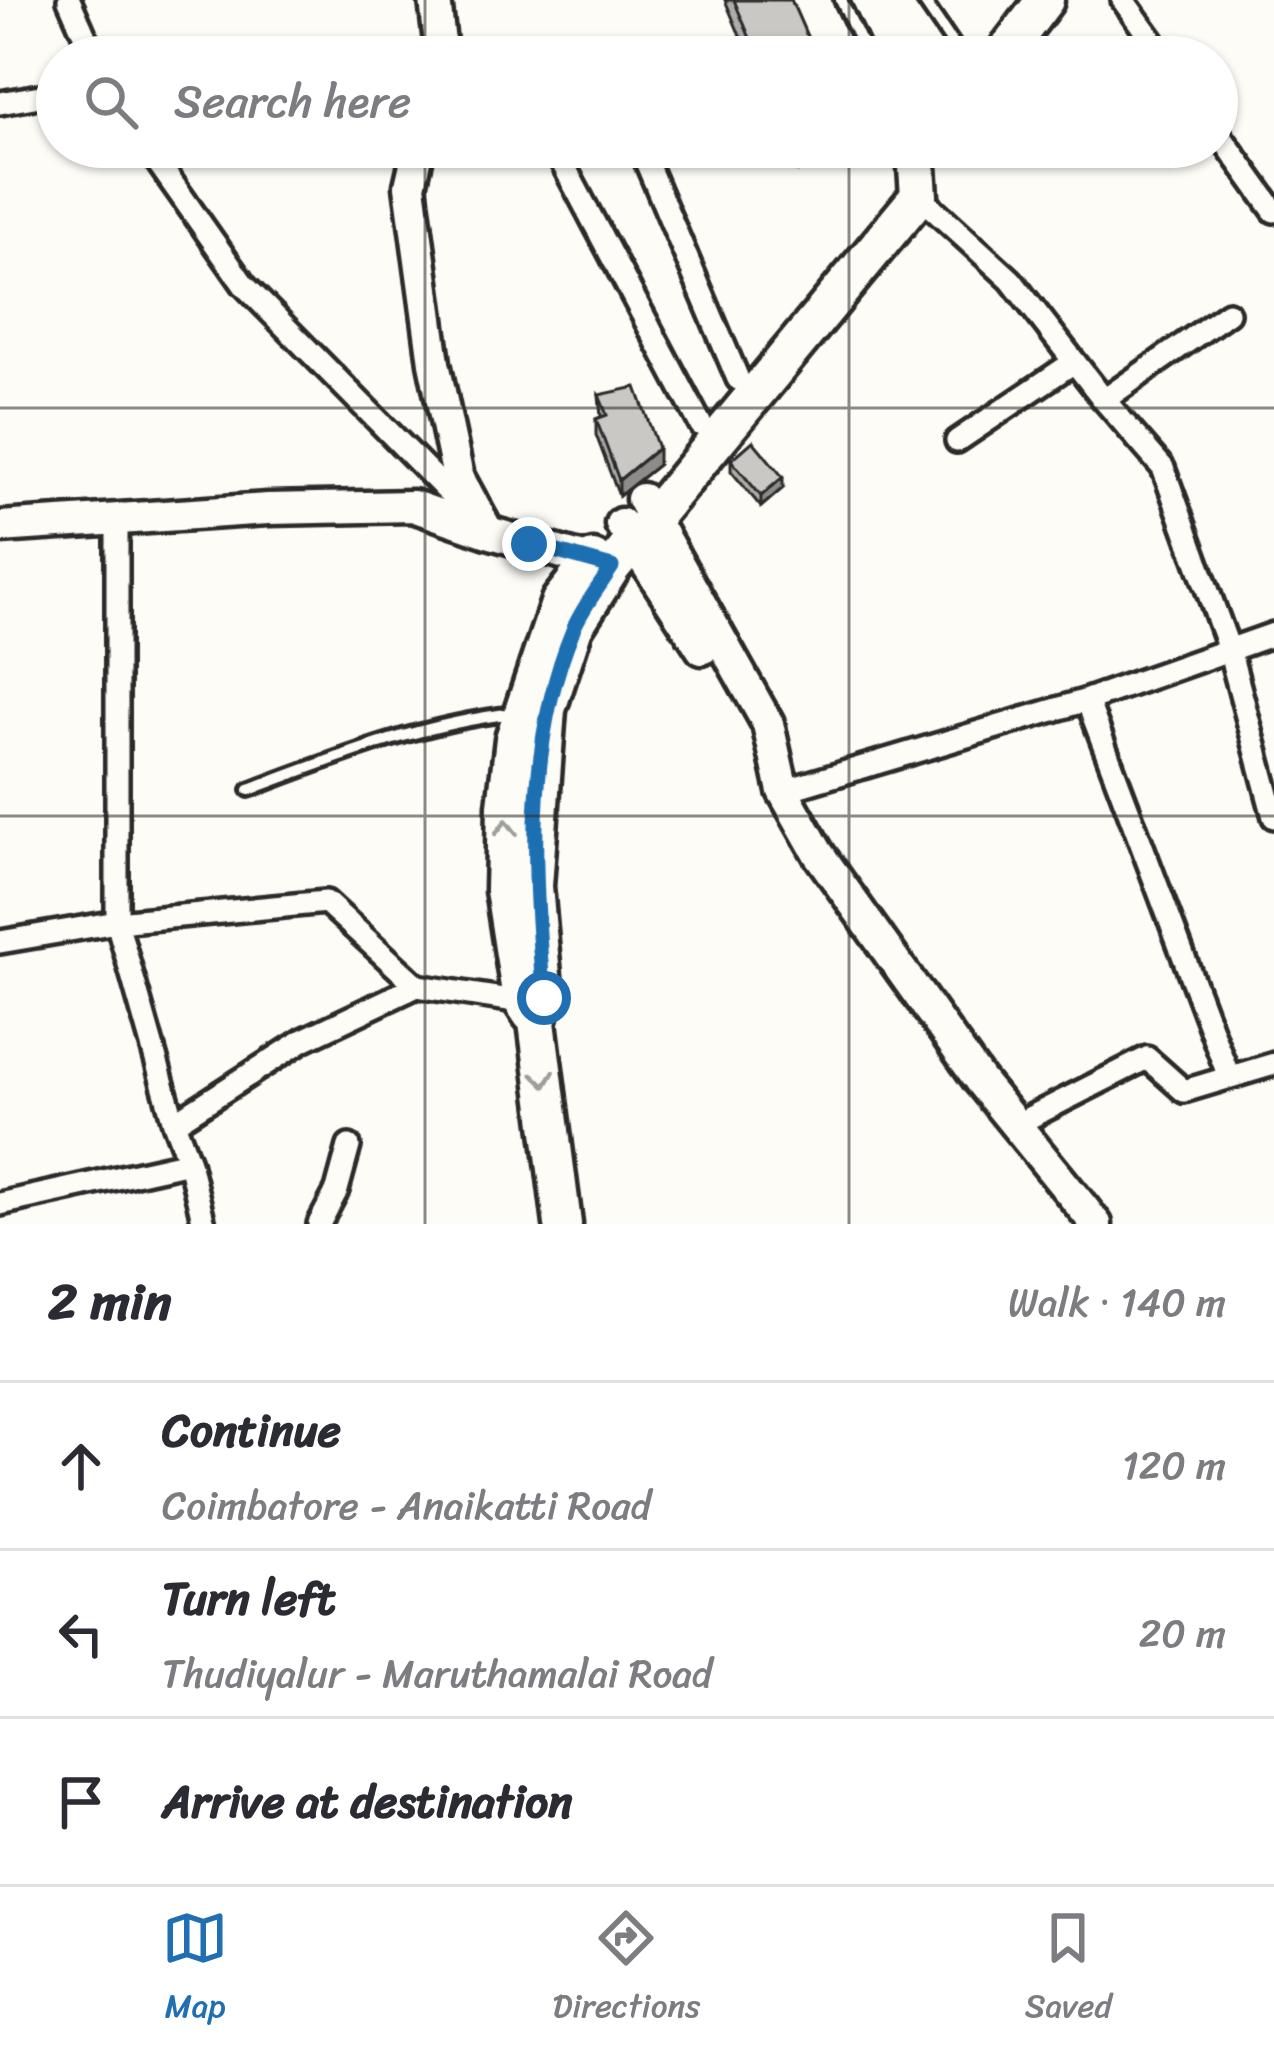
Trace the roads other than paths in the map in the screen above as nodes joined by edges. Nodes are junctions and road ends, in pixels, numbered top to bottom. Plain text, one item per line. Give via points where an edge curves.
1 (69, 0) edge
2 (435, 0) edge
3 (841, 0) edge
4 (923, 0) edge
5 (1045, 0) edge
6 (1123, 0) edge
7 (85, 36) edge
8 (439, 36) edge
9 (858, 36) edge
10 (948, 36) edge
11 (1018, 36) edge
12 (1149, 36) edge
13 (36, 97) edge
14 (0, 103) edge
15 (1238, 160) edge
16 (162, 168) edge
17 (414, 168) edge
18 (565, 168) edge
19 (649, 168) edge
20 (915, 168) edge
21 (917, 168) edge
22 (923, 168) edge
23 (1274, 211) edge
24 (1228, 313) dead end
25 (1074, 362) junction
26 (738, 379) junction
27 (1104, 400) junction
28 (701, 425) junction
29 (957, 441) dead end
30 (117, 518) junction
31 (0, 527) edge
32 (488, 532) junction
33 (626, 536) junction
34 (1274, 634) edge
35 (1229, 649) junction
36 (1087, 700) junction
37 (523, 712) junction
38 (249, 790) dead end
39 (783, 791) junction
40 (1274, 817) edge
41 (519, 888) junction
42 (116, 922) junction
43 (0, 942) edge
44 (417, 986) junction
45 (534, 1007) junction
46 (1274, 1064) edge
47 (1229, 1078) junction
48 (174, 1123) junction
49 (1015, 1125) junction
50 (349, 1146) dead end
51 (189, 1162) junction
52 (0, 1204) edge
53 (204, 1224) edge
54 (319, 1224) edge
55 (563, 1224) edge
56 (1096, 1224) edge

1 - 7 street
2 - 8 main road
3 - 9 lane
4 - 10 lane
5 - 11 main road
6 - 12 street
13 - 14 street
15 - 23 street
16 - 32 street via 244,285
17 - 32 main road via 434,363 458,477
18 - 28 street
19 - 26 street
20 - 26 main road
21 - 33 main road
22 - 25 street
24 - 27 street
25 - 27 street
25 - 29 street
26 - 28 main road
27 - 35 street via 1163,468
28 - 33 main road
30 - 31 main road
30 - 32 main road via 413,506
30 - 42 street
32 - 33 main road
33 - 37 main road via 560,602
33 - 39 main road via 768,724
33 - 41 main road via 574,627 547,709
34 - 35 street
35 - 36 street
35 - 40 street
36 - 39 street
36 - 47 street
37 - 38 lane via 383,740
41 -> 37 main road via 506,806
39 - 49 main road via 818,854
41 - 45 main road
42 - 43 street
42 - 44 street via 326,902
42 - 48 street
44 - 45 street
44 - 48 street via 303,1040
45 -> 55 main road
46 - 47 street
47 - 49 street via 1184,1091 1147,1058
48 - 51 street
49 - 56 main road
50 - 54 street
51 - 52 street
51 - 53 street

